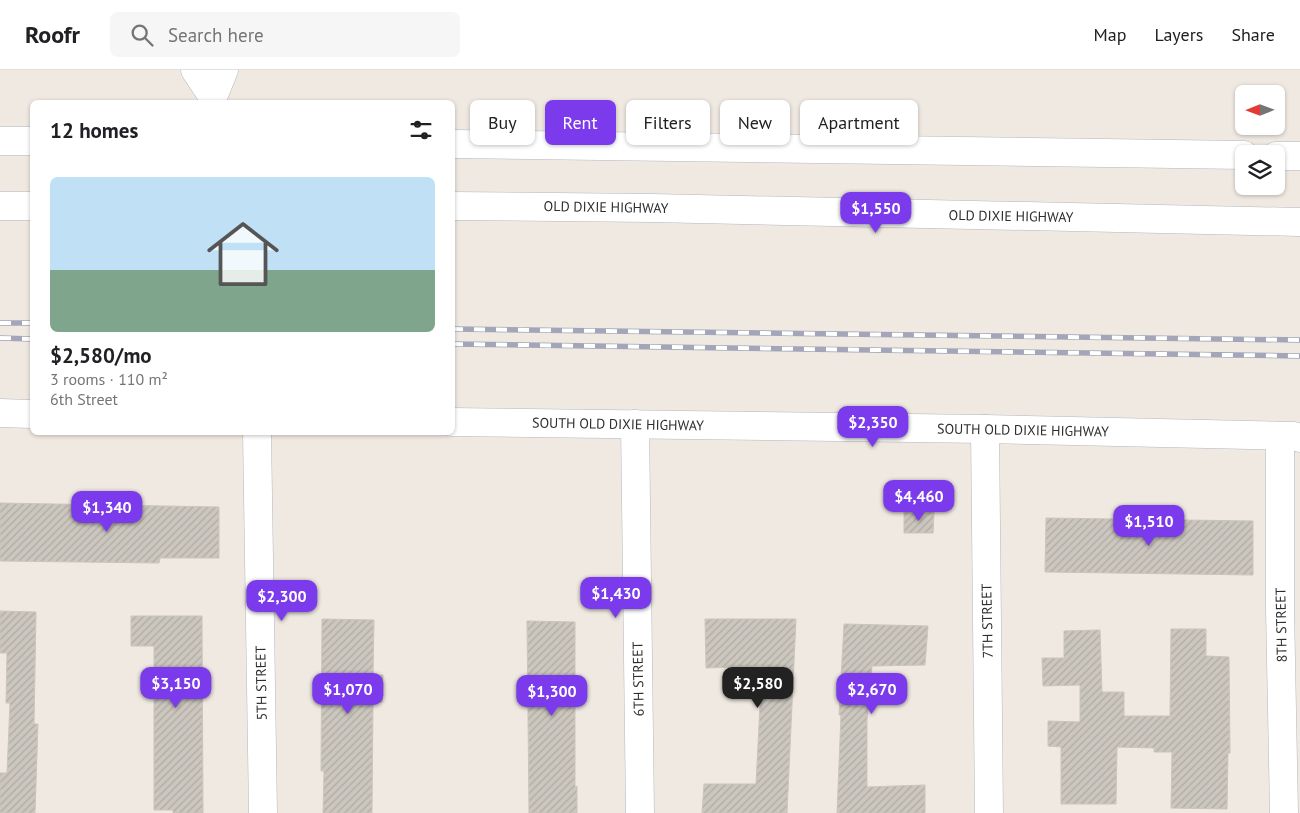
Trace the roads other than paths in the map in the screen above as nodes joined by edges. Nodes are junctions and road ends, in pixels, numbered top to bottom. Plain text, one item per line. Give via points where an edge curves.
1 (195, 70) edge
2 (224, 70) edge
3 (213, 100) edge
4 (0, 141) edge
5 (30, 141) edge
6 (455, 144) edge
7 (1235, 155) edge
8 (1285, 156) edge
9 (1300, 156) edge
10 (0, 206) edge
11 (30, 206) edge
12 (455, 206) edge
13 (1300, 222) edge
14 (0, 414) edge
15 (30, 414) edge
16 (455, 422) edge
17 (635, 424) junction
18 (985, 428) junction
19 (257, 435) edge
20 (1293, 436) edge
21 (263, 813) edge
22 (640, 813) edge
23 (988, 813) edge
24 (1284, 813) edge

1 - 3 street
2 - 3 street
4 - 5 street
6 - 7 street
8 - 9 street
10 - 11 street
12 - 13 street, OLD DIXIE HIGHWAY
14 - 15 street
16 - 17 street, SOUTH OLD DIXIE HIGHWAY
17 - 18 street, SOUTH OLD DIXIE HIGHWAY
17 - 22 street, 6TH STREET
18 - 20 street, SOUTH OLD DIXIE HIGHWAY
18 - 23 street, 7TH STREET
19 - 21 street, 5TH STREET
20 - 24 street, 8TH STREET via 1280,608

